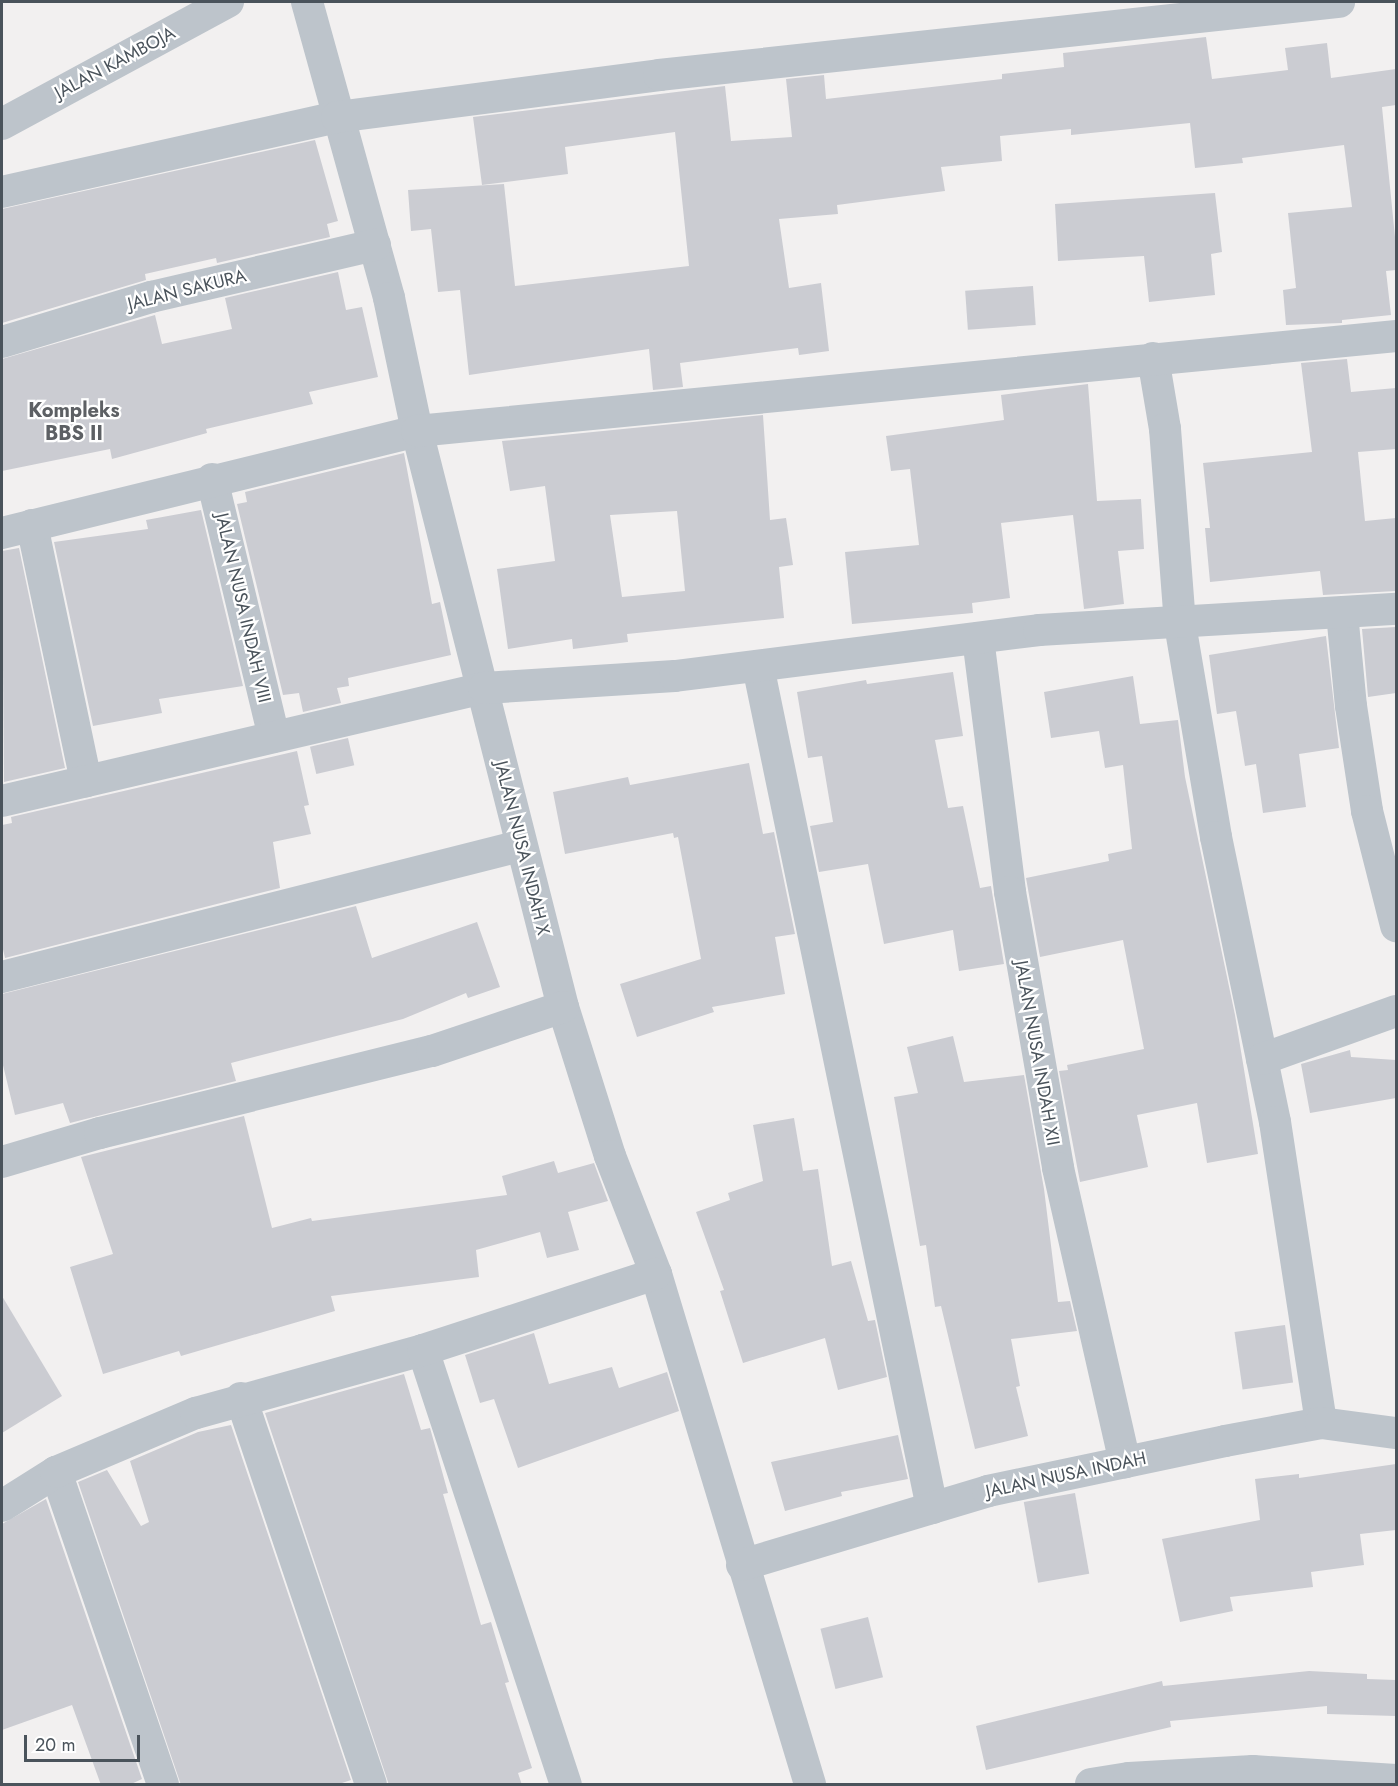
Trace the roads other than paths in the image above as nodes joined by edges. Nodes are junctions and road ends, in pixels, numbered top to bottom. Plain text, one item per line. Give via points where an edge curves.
1 (228, 2) edge
2 (307, 2) edge
3 (1339, 2) edge
4 (1297, 3) edge
5 (337, 117) junction
6 (2, 124) edge
7 (2, 192) edge
8 (375, 245) junction
9 (1396, 336) edge
10 (2, 342) edge
11 (1153, 358) junction
12 (417, 432) junction
13 (212, 479) junction
14 (32, 525) junction
15 (2, 533) edge
16 (1396, 609) edge
17 (1342, 613) junction
18 (1180, 624) junction
19 (978, 638) junction
20 (758, 666) junction
21 (484, 688) junction
22 (274, 737) junction
23 (86, 781) junction
24 (2, 801) edge
25 (520, 846) junction
26 (1396, 926) edge
27 (2, 977) edge
28 (563, 1006) junction
29 (1396, 1011) edge
30 (1262, 1059) junction
31 (2, 1162) edge
32 (656, 1274) junction
33 (423, 1350) junction
34 (241, 1398) junction
35 (1321, 1423) junction
36 (1396, 1433) edge
37 (1125, 1462) junction
38 (56, 1472) junction
39 (2, 1506) edge
40 (932, 1508) junction
41 (742, 1565) junction
42 (1396, 1780) edge
43 (163, 1785) edge
44 (371, 1785) edge
45 (566, 1785) edge
46 (810, 1785) edge
47 (1090, 1785) edge

1 - 6 street, JALAN KAMBOJA
2 - 5 street, JALAN NUSA INDAH X
3 - 4 street
4 - 5 street via 660,75
5 - 7 street
5 - 8 street, JALAN NUSA INDAH X
8 - 10 street, JALAN SAKURA via 151,297
8 - 12 street, JALAN NUSA INDAH X
9 - 11 street
11 - 12 street
11 - 18 street via 1166,429
12 - 13 street
12 - 21 street, JALAN NUSA INDAH X
13 - 14 street
13 - 22 street, JALAN NUSA INDAH VIII
14 - 15 street
14 - 23 street
16 - 17 street
17 - 18 street
17 - 26 street via 1367,811
18 - 19 street via 1039,630
18 - 30 street via 1216,837
19 - 20 street
19 - 37 street, JALAN NUSA INDAH XII via 1010,892 1056,1157
20 - 21 street via 675,676
20 - 40 street
21 - 22 street
21 - 25 street, JALAN NUSA INDAH X
22 - 23 street
23 - 24 street
25 - 27 street
25 - 28 street, JALAN NUSA INDAH X
28 - 31 street via 432,1051 100,1133
28 - 32 street, JALAN NUSA INDAH X via 610,1156
29 - 30 street
30 - 35 street
32 - 33 street
32 - 41 street, JALAN NUSA INDAH X
33 - 34 street
33 - 45 street
34 - 38 street
34 - 44 street
35 - 36 street, JALAN NUSA INDAH
35 - 37 street, JALAN NUSA INDAH
37 - 40 street, JALAN NUSA INDAH via 988,1491
38 - 39 street
38 - 43 street
40 - 41 street, JALAN NUSA INDAH
41 - 46 street, JALAN NUSA INDAH X
42 - 47 street via 1253,1771 1129,1778

